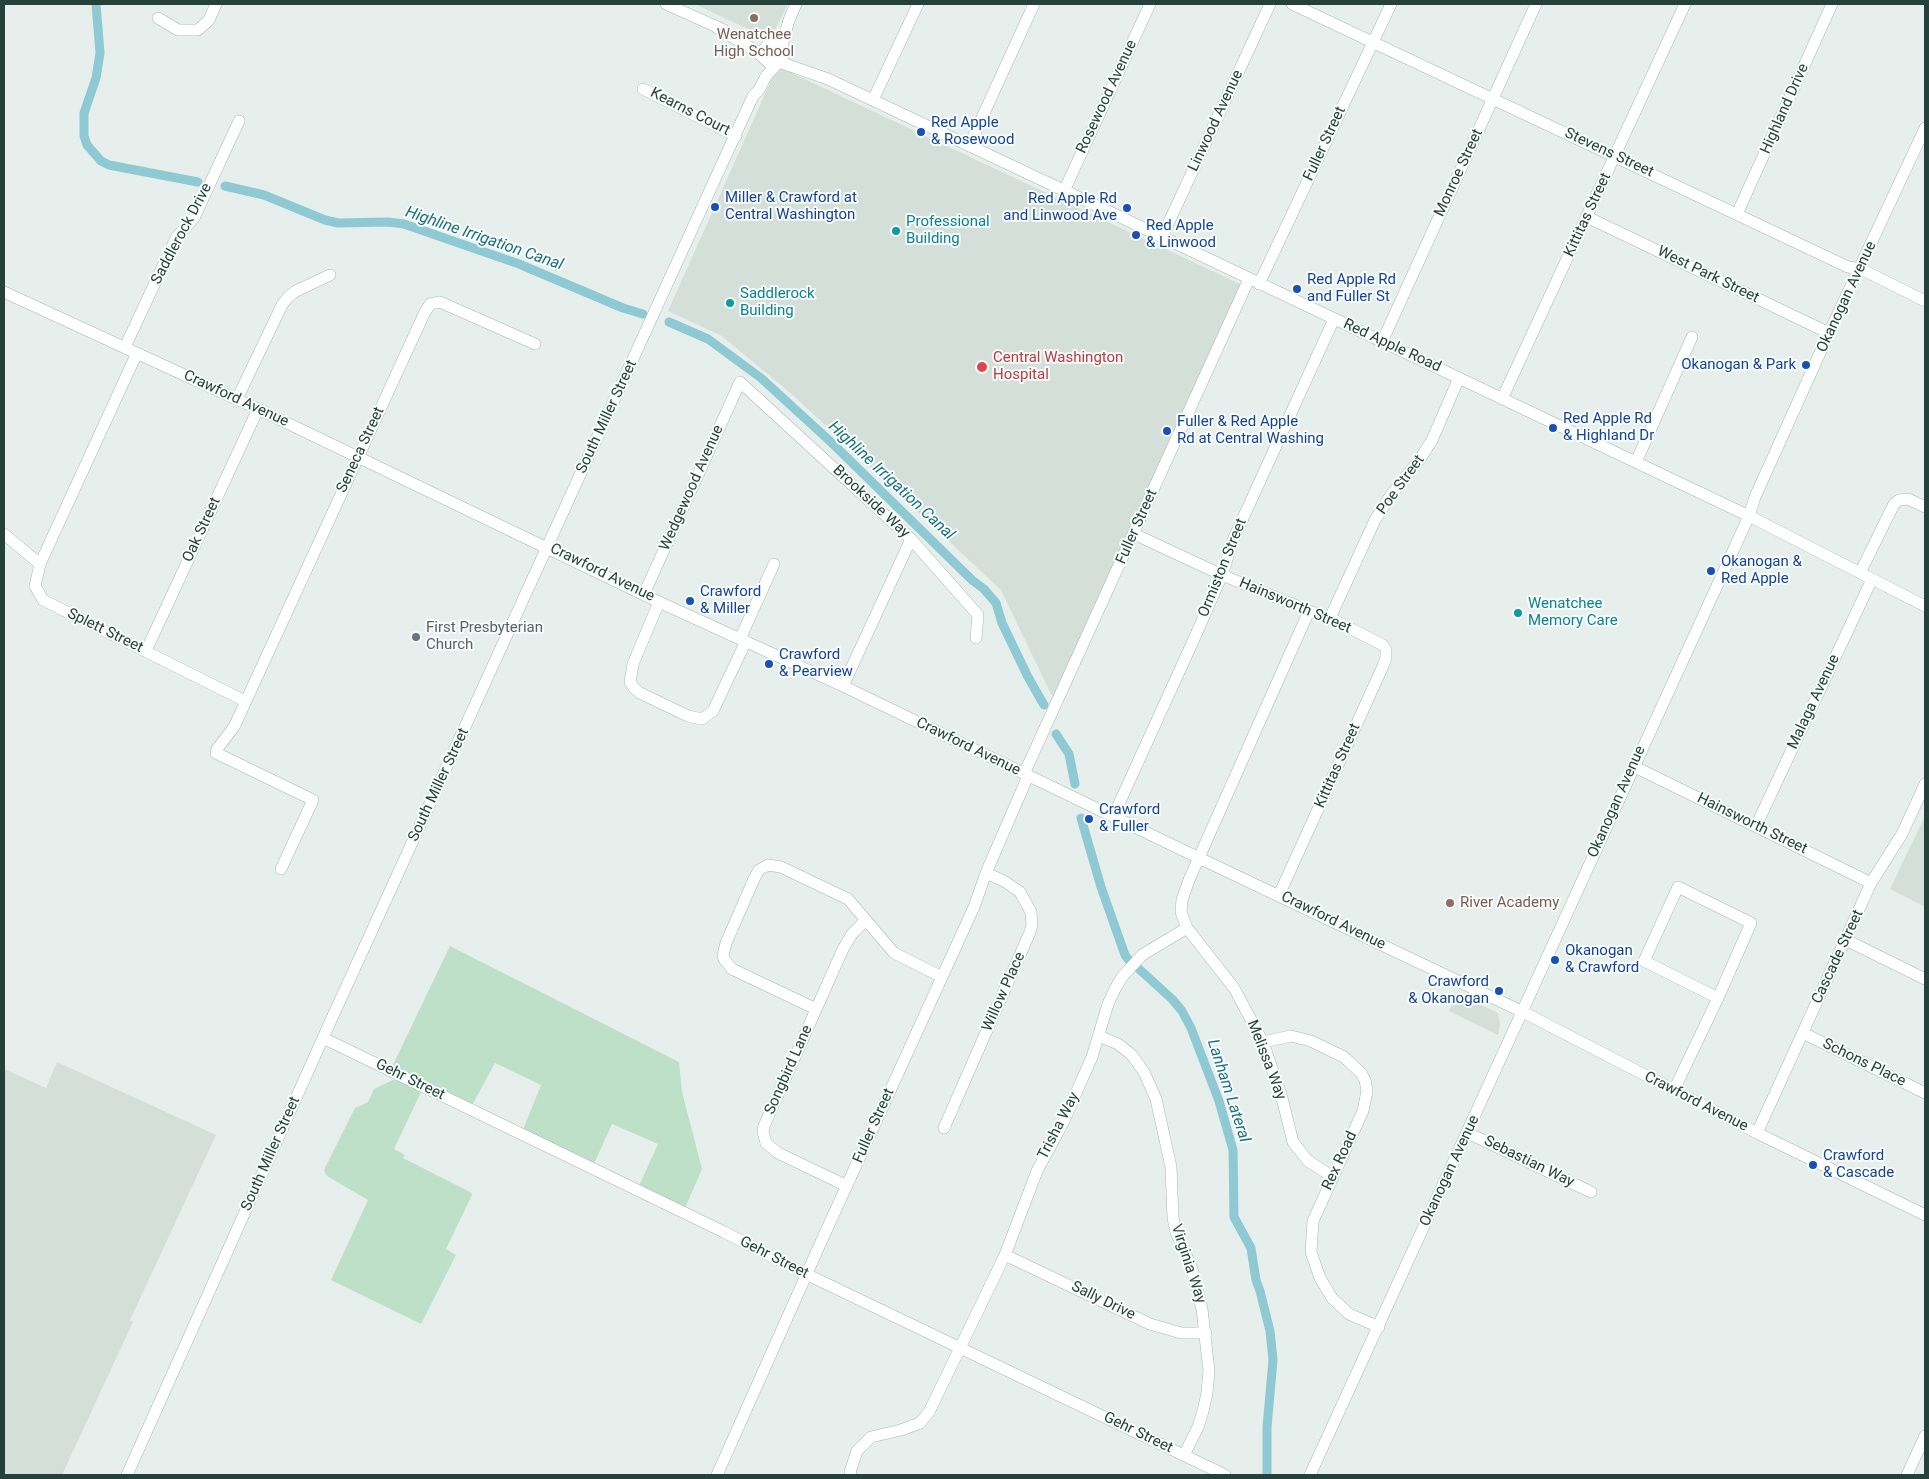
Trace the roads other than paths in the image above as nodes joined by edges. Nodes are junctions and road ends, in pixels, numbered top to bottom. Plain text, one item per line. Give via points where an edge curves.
1 (216, 4) edge
2 (666, 4) edge
3 (796, 4) edge
4 (918, 4) edge
5 (1034, 4) edge
6 (1150, 4) edge
7 (1270, 4) edge
8 (1292, 4) edge
9 (1391, 4) edge
10 (1536, 4) edge
11 (1685, 4) edge
12 (1832, 4) edge
13 (158, 18) dead end
14 (789, 20) junction
15 (717, 28) junction
16 (1374, 41) junction
17 (769, 44) junction
18 (781, 57) junction
19 (764, 58) junction
20 (643, 89) dead end
21 (753, 96) junction
22 (1493, 98) junction
23 (873, 100) junction
24 (239, 120) dead end
25 (1925, 128) edge
26 (736, 136) junction
27 (969, 146) junction
28 (1616, 156) junction
29 (1064, 191) junction
30 (1737, 214) junction
31 (1587, 217) junction
32 (1162, 238) junction
33 (1861, 269) junction
34 (330, 275) dead end
35 (1254, 281) junction
36 (4, 292) edge
37 (1925, 301) edge
38 (1334, 319) junction
39 (1830, 333) junction
40 (1692, 337) dead end
41 (1382, 342) junction
42 (535, 344) dead end
43 (125, 347) junction
44 (137, 353) junction
45 (1459, 378) junction
46 (740, 382) joint
47 (237, 399) junction
48 (1502, 399) junction
49 (258, 409) junction
50 (358, 456) junction
51 (1636, 462) junction
52 (1925, 507) edge
53 (1749, 516) junction
54 (4, 534) edge
55 (1134, 534) junction
56 (911, 539) junction
57 (548, 547) junction
58 (40, 564) junction
59 (774, 564) dead end
60 (1860, 573) junction
61 (1222, 575) junction
62 (1872, 579) junction
63 (644, 594) junction
64 (659, 602) junction
65 (1925, 606) edge
66 (1309, 612) junction
67 (1330, 618) junction
68 (976, 638) dead end
69 (743, 640) junction
70 (1374, 640) joint
71 (146, 651) junction
72 (843, 686) junction
73 (245, 701) junction
74 (1633, 766) junction
75 (1026, 775) junction
76 (1925, 784) edge
77 (1114, 817) junction
78 (1756, 826) junction
79 (1199, 858) junction
80 (281, 869) dead end
81 (986, 873) junction
82 (1871, 883) junction
83 (1279, 895) junction
84 (866, 920) junction
85 (1186, 928) junction
86 (1846, 940) junction
87 (942, 977) junction
88 (1925, 979) edge
89 (1718, 998) junction
90 (816, 1009) junction
91 (1523, 1012) junction
92 (1803, 1033) junction
93 (1099, 1036) junction
94 (323, 1038) junction
95 (1263, 1042) junction
96 (1674, 1090) junction
97 (1925, 1093) edge
98 (944, 1128) dead end
99 (1468, 1133) junction
100 (1756, 1133) junction
101 (1332, 1176) junction
102 (847, 1186) junction
103 (1591, 1192) dead end
104 (1925, 1215) edge
105 (1004, 1255) junction
106 (806, 1274) junction
107 (1379, 1327) junction
108 (1206, 1333) junction
109 (960, 1348) junction
110 (1925, 1436) edge
111 (1184, 1455) junction
112 (127, 1475) edge
113 (717, 1475) edge
114 (851, 1475) edge
115 (1225, 1475) edge
116 (1310, 1475) edge
117 (1907, 1475) edge

1 - 13 street via 208,20 198,30 178,30
2 - 15 street
3 - 14 street, South Miller Street
4 - 23 street
5 - 27 street
6 - 29 street, Rosewood Avenue
7 - 32 street, Linwood Avenue
8 - 16 street, Stevens Street
9 - 16 street, Fuller Street
10 - 22 street, Monroe Street
11 - 28 street, Kittitas Street
12 - 30 street, Highland Drive
14 - 17 street, South Miller Street
14 - 18 street, South Miller Street
15 - 17 street
15 - 19 street
16 - 22 street, Stevens Street
16 - 35 street, Fuller Street
17 - 18 street via 778,44
17 - 19 street via 763,52
18 - 19 street via 769,63
18 - 21 street, South Miller Street
18 - 23 street, Red Apple Road
19 - 21 street, South Miller Street
20 - 26 street, Kearns Court
21 - 26 street, South Miller Street
22 - 28 street, Stevens Street
22 - 41 street, Monroe Street
23 - 27 street, Red Apple Road
24 - 43 street, Saddlerock Drive via 194,218 176,238
25 - 33 street, Okanogan Avenue
26 - 57 street, South Miller Street
27 - 29 street, Red Apple Road
28 - 30 street, Stevens Street
28 - 31 street, Kittitas Street
29 - 32 street, Red Apple Road
30 - 33 street, Stevens Street via 1848,268
31 - 39 street, West Park Street
31 - 48 street, Kittitas Street
32 - 35 street, Red Apple Road
33 - 37 street, Stevens Street
33 - 39 street, Okanogan Avenue
34 - 47 street via 296,291 282,304
35 - 38 street, Red Apple Road
35 - 55 street, Fuller Street
36 - 43 street, Crawford Avenue
38 - 41 street, Red Apple Road
38 - 61 street, Ormiston Street via 1233,540
39 - 53 street, Okanogan Avenue
40 - 51 street
41 - 45 street, Red Apple Road
42 - 50 street, Seneca Street via 440,302 430,304
43 - 44 street, Crawford Avenue
44 - 47 street, Crawford Avenue
44 - 58 street
45 - 48 street, Red Apple Road
45 - 67 street, Poe Street via 1432,440 1375,520
46 - 56 street, Brookside Way
46 - 63 street, Wedgewood Avenue
47 - 49 street, Crawford Avenue
48 - 51 street, Red Apple Road
49 - 50 street, Crawford Avenue
49 - 71 street, Oak Street
50 - 57 street, Crawford Avenue
50 - 73 street, Seneca Street
51 - 53 street, Red Apple Road
52 - 60 street via 1908,499 1894,504
53 - 60 street, Red Apple Road
53 - 74 street, Okanogan Avenue
54 - 58 street
55 - 61 street, Hainsworth Street
55 - 75 street, Fuller Street
56 - 68 street, Brookside Way via 978,615
56 - 72 street
57 - 63 street, Crawford Avenue
57 - 94 street, South Miller Street
58 - 71 street, Splett Street via 35,586 43,600
59 - 69 street
60 - 62 street, Red Apple Road
61 - 66 street, Hainsworth Street
61 - 77 street, Ormiston Street
62 - 65 street, Red Apple Road
62 - 78 street, Malaga Avenue
63 - 64 street, Crawford Avenue
64 - 69 street, Crawford Avenue
64 - 69 street via 630,682 640,692 688,716 702,719 713,711
66 - 67 street, Hainsworth Street
66 - 79 street
67 - 70 street, Hainsworth Street
69 - 72 street, Crawford Avenue
70 - 83 street, Kittitas Street via 1386,650 1386,658
71 - 73 street, Splett Street
72 - 75 street, Crawford Avenue
73 - 80 street, Seneca Street via 234,726 216,753 313,800
74 - 78 street, Hainsworth Street
74 - 91 street, Okanogan Avenue
75 - 77 street, Crawford Avenue
75 - 81 street, Fuller Street
76 - 82 street, Cascade Street via 1902,834
77 - 79 street, Crawford Avenue
78 - 82 street, Hainsworth Street
79 - 83 street, Crawford Avenue
79 - 85 street, Melissa Way via 1182,900
81 - 87 street, Fuller Street
81 - 98 street, Willow Place via 1020,892 1031,912 1032,925
82 - 86 street, Cascade Street
83 - 91 street, Crawford Avenue
84 - 87 street via 894,953
84 - 90 street, Songbird Lane via 848,941
84 - 90 street via 848,899 777,865 763,867 754,879 726,943 724,959 732,969
85 - 93 street, Trisha Way via 1142,955 1122,978 1108,1004
85 - 95 street, Melissa Way via 1234,988
86 - 88 street
86 - 92 street, Cascade Street
87 - 102 street, Fuller Street
89 - 89 street via 1644,961 1678,887 1751,923
89 - 96 street
90 - 102 street, Songbird Lane via 763,1132 766,1143 778,1153
91 - 96 street, Crawford Avenue
91 - 99 street, Okanogan Avenue
92 - 97 street, Schons Place
92 - 100 street, Cascade Street
93 - 105 street, Trisha Way via 1068,1112 1037,1171
93 - 108 street, Virginia Way via 1118,1044 1132,1055 1156,1098 1171,1167 1173,1218 1196,1283
94 - 106 street, Gehr Street
94 - 112 street, South Miller Street
95 - 101 street, Melissa Way via 1293,1142 1308,1161
95 - 101 street, Rex Road via 1291,1036 1311,1041 1344,1057 1361,1072 1367,1091 1364,1111
96 - 100 street, Crawford Avenue
99 - 103 street, Sebastian Way
99 - 107 street, Okanogan Avenue
100 - 104 street, Crawford Avenue
101 - 107 street, Rex Road via 1313,1221 1310,1252 1332,1298 1349,1314
102 - 106 street, Fuller Street
105 - 108 street, Sally Drive via 1150,1324 1181,1333
105 - 109 street, Trisha Way
106 - 109 street, Gehr Street
106 - 113 street, Fuller Street
107 - 116 street, Okanogan Avenue
108 - 111 street, Virginia Way via 1209,1371 1205,1402 1198,1427
109 - 111 street, Gehr Street
109 - 114 street, Trisha Way via 929,1412 920,1423 872,1437 857,1451
110 - 117 street
111 - 115 street, Gehr Street

